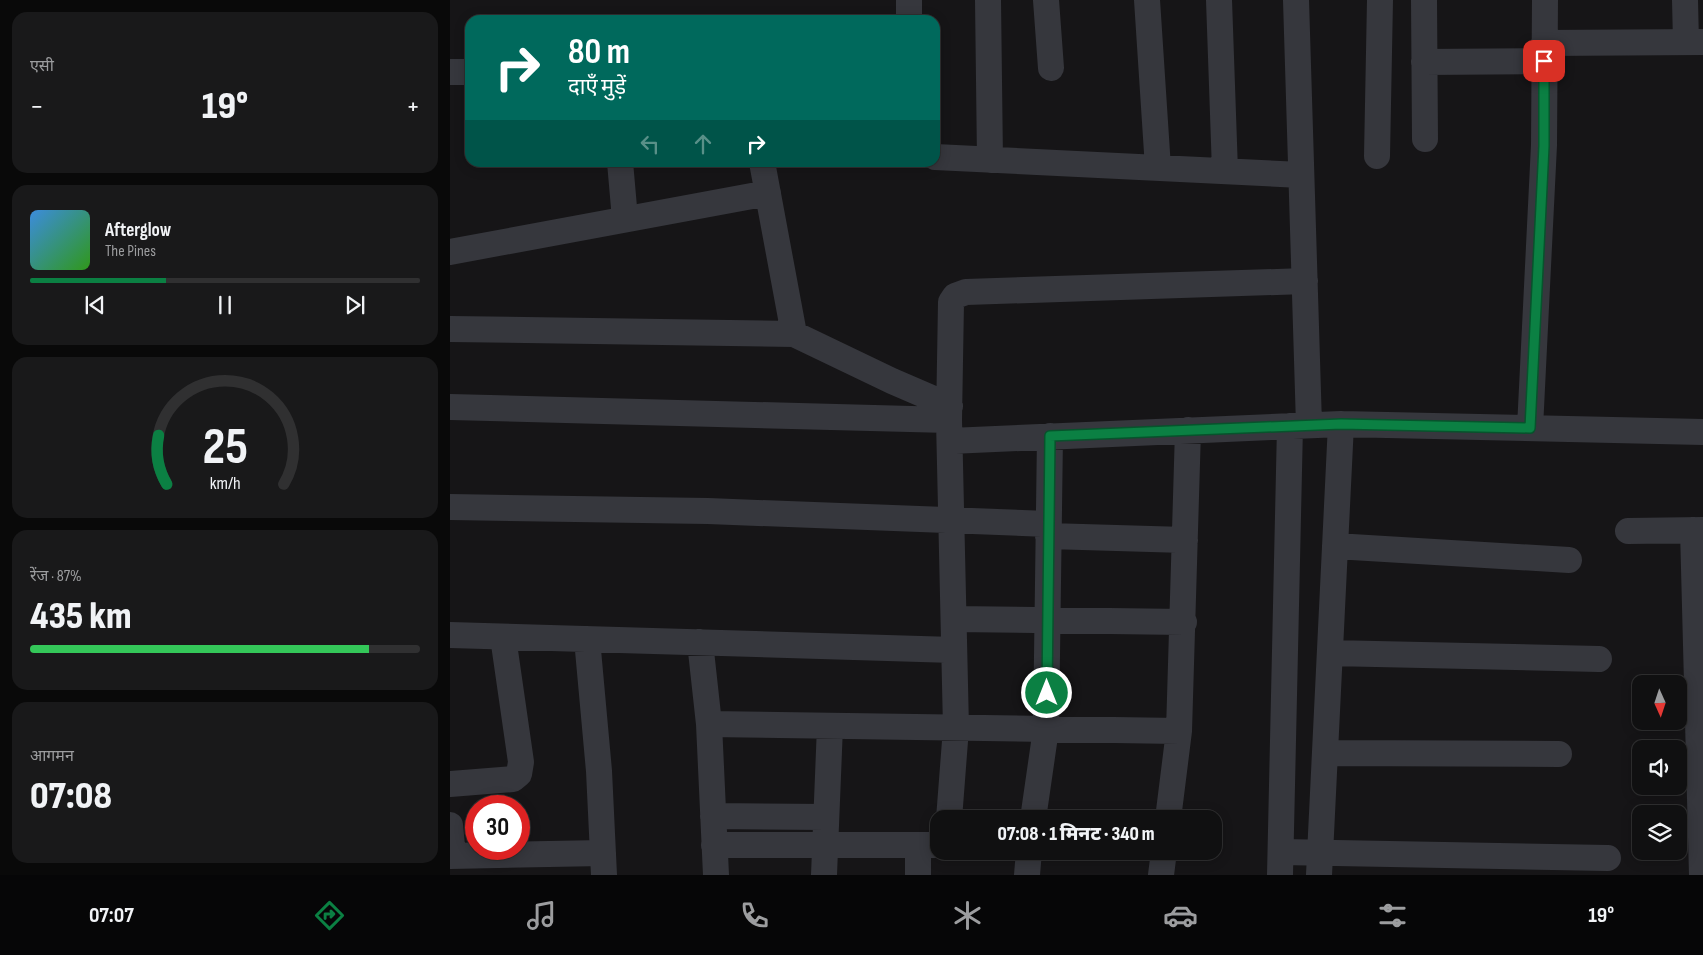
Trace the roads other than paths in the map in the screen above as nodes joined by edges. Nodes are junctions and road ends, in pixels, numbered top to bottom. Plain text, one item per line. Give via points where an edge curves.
1 (909, 0) edge
2 (988, 0) edge
3 (1046, 0) edge
4 (1147, 0) edge
5 (1219, 0) edge
6 (1296, 0) edge
7 (1380, 0) edge
8 (1424, 0) edge
9 (1545, 0) edge
10 (1685, 0) edge
11 (909, 15) edge
12 (1694, 42) edge
13 (1544, 52) junction
14 (1424, 62) junction
15 (1052, 68) dead end
16 (450, 72) edge
17 (465, 72) edge
18 (1425, 139) dead end
19 (1377, 156) dead end
20 (940, 157) edge
21 (990, 160) junction
22 (620, 167) edge
23 (769, 167) edge
24 (1158, 168) junction
25 (1225, 171) junction
26 (1301, 175) junction
27 (768, 193) junction
28 (625, 219) junction
29 (450, 252) edge
30 (1304, 281) junction
31 (450, 329) edge
32 (794, 334) junction
33 (450, 407) edge
34 (950, 422) junction
35 (1341, 424) junction
36 (1300, 426) junction
37 (1530, 428) junction
38 (1188, 430) junction
39 (1703, 432) edge
40 (1050, 436) junction
41 (450, 507) edge
42 (951, 520) junction
43 (1048, 530) junction
44 (1698, 530) edge
45 (1628, 531) dead end
46 (1185, 540) junction
47 (1335, 546) junction
48 (1569, 560) dead end
49 (954, 619) junction
50 (1047, 620) junction
51 (1184, 622) junction
52 (450, 635) edge
53 (503, 637) junction
54 (587, 639) junction
55 (700, 642) junction
56 (954, 650) junction
57 (1330, 653) junction
58 (1599, 659) dead end
59 (709, 724) junction
60 (830, 726) junction
61 (956, 728) junction
62 (1046, 729) junction
63 (1179, 731) junction
64 (1701, 752) edge
65 (1325, 753) junction
66 (1559, 754) dead end
67 (450, 784) edge
68 (950, 810) edge
69 (1034, 810) edge
70 (1169, 810) edge
71 (713, 816) junction
72 (826, 817) junction
73 (450, 825) edge
74 (714, 845) junction
75 (825, 845) junction
76 (928, 845) edge
77 (451, 856) edge
78 (1608, 858) dead end
79 (1028, 860) edge
80 (1163, 860) edge
81 (1280, 863) edge
82 (1319, 863) edge
83 (604, 864) edge
84 (1416, 865) edge
85 (1466, 865) edge
86 (1550, 866) edge
87 (716, 875) edge
88 (824, 875) edge
89 (918, 875) edge
90 (1027, 875) edge
91 (1161, 875) edge
92 (1702, 875) edge

1 - 11 street
2 - 21 street
3 - 15 street
4 - 24 street
5 - 25 street
6 - 26 street
7 - 19 street
8 - 14 street
9 - 13 street
10 - 12 street
12 - 13 street
13 - 14 street
13 - 37 street via 1544,146
14 - 18 street
16 - 17 street
20 - 21 street
21 - 24 street
22 - 28 street
23 - 27 street
24 - 25 street
25 - 26 street
26 - 30 street
27 - 28 street
27 - 32 street
28 - 29 street
30 - 34 street via 966,292 955,296 951,302
30 - 36 street
31 - 32 street
32 - 34 street via 892,381
33 - 34 street
34 - 40 street
34 - 42 street
35 - 36 street
35 - 37 street
35 - 47 street
36 - 38 street
36 - 81 street
37 - 39 street
38 - 40 street
38 - 46 street
40 - 43 street
41 - 42 street via 708,511
42 - 43 street
42 - 49 street
43 - 46 street
43 - 50 street
44 - 45 street
44 - 64 street
46 - 51 street
47 - 48 street
47 - 57 street
49 - 50 street
49 - 56 street
50 - 51 street
50 - 62 street
51 - 63 street
52 - 53 street
53 - 54 street
53 - 67 street via 521,762 519,774 513,779
54 - 55 street
54 - 83 street
55 - 56 street
55 - 59 street
56 - 61 street
57 - 58 street
57 - 65 street
59 - 60 street
59 - 71 street
60 - 61 street
60 - 72 street
61 - 62 street
61 - 68 street
62 - 63 street
62 - 69 street
63 - 70 street
64 - 92 street
65 - 66 street
65 - 82 street
71 - 72 street
71 - 74 street
72 - 75 street
73 - 77 street
74 - 75 street
74 - 87 street
75 - 76 street
75 - 88 street
76 - 89 street
77 - 83 street
78 - 86 street
79 - 90 street
80 - 91 street
81 - 82 street
82 - 84 street
84 - 85 street
85 - 86 street

